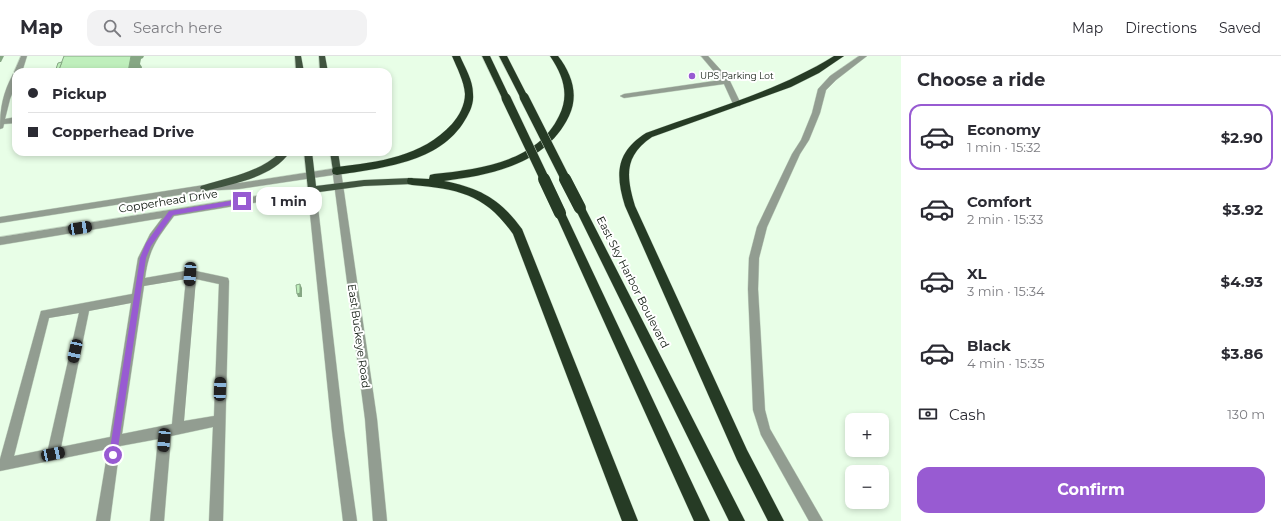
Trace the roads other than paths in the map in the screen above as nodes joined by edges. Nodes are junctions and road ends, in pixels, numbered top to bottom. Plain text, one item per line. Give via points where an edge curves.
1 (24, 56) edge
2 (298, 56) edge
3 (322, 56) edge
4 (456, 56) edge
5 (486, 56) edge
6 (503, 56) edge
7 (554, 56) edge
8 (704, 56) edge
9 (840, 56) edge
10 (864, 56) edge
11 (20, 68) edge
12 (300, 68) edge
13 (324, 68) edge
14 (726, 81) junction
15 (12, 85) edge
16 (624, 96) dead end
17 (6, 99) junction
18 (737, 104) junction
19 (0, 110) edge
20 (12, 121) edge
21 (1, 124) edge
22 (282, 156) edge
23 (309, 156) edge
24 (335, 156) edge
25 (337, 171) junction
26 (311, 175) junction
27 (412, 181) junction
28 (339, 186) junction
29 (204, 188) junction
30 (312, 190) junction
31 (171, 213) junction
32 (0, 220) edge
33 (19, 238) junction
34 (0, 241) edge
35 (0, 247) edge
36 (190, 274) junction
37 (139, 283) junction
38 (137, 298) junction
39 (85, 307) junction
40 (220, 420) junction
41 (178, 428) junction
42 (165, 431) junction
43 (115, 442) junction
44 (53, 454) junction
45 (3, 465) edge
46 (103, 521) edge
47 (157, 521) edge
48 (216, 521) edge
49 (350, 521) edge
50 (380, 521) edge
51 (630, 521) edge
52 (702, 521) edge
53 (736, 521) edge
54 (776, 521) edge
55 (816, 521) edge

1 - 11 street
2 - 12 main road
3 - 13 main road
4 - 25 highway via 467,84 469,100 461,119 449,134 431,147 408,157
5 - 52 highway, bridge
6 - 53 highway, East Sky Harbor Boulevard, bridge
7 - 27 highway via 566,74 570,97 562,123 545,143 514,161 489,170
8 - 14 street
9 - 18 highway via 788,86
10 - 55 street via 822,89 805,140 762,227 753,265 759,410 765,431
14 - 16 street
14 - 18 street
15 - 17 street
17 - 19 street
17 - 21 street
18 - 54 highway via 641,139 626,160 624,184 630,206 723,415
20 - 21 street
22 - 29 main road via 260,172
23 - 26 main road
24 - 25 main road, East Buckeye Road
25 - 26 street, Copperhead Drive
25 - 28 street, East Buckeye Road
26 - 29 street, Copperhead Drive via 239,186
26 - 30 main road
27 - 28 main road, Copperhead Drive
27 - 51 highway via 448,184 467,189 498,206 512,222 549,309
28 - 30 main road, Copperhead Drive
28 - 50 street, East Buckeye Road via 371,419
29 - 32 street, Copperhead Drive
30 - 31 street, Copperhead Drive
30 - 49 street
31 - 33 street, Copperhead Drive
31 - 37 street via 152,237 143,258
33 - 34 street, Copperhead Drive
33 - 35 street
36 - 37 street
36 - 40 street via 224,282
36 - 41 street
37 - 38 street
38 - 39 street
38 - 43 street
39 - 44 street
39 - 45 street via 45,314
40 - 41 street
40 - 48 street
41 - 42 street
42 - 43 street
42 - 47 street
43 - 44 street
43 - 46 street
44 - 45 street

